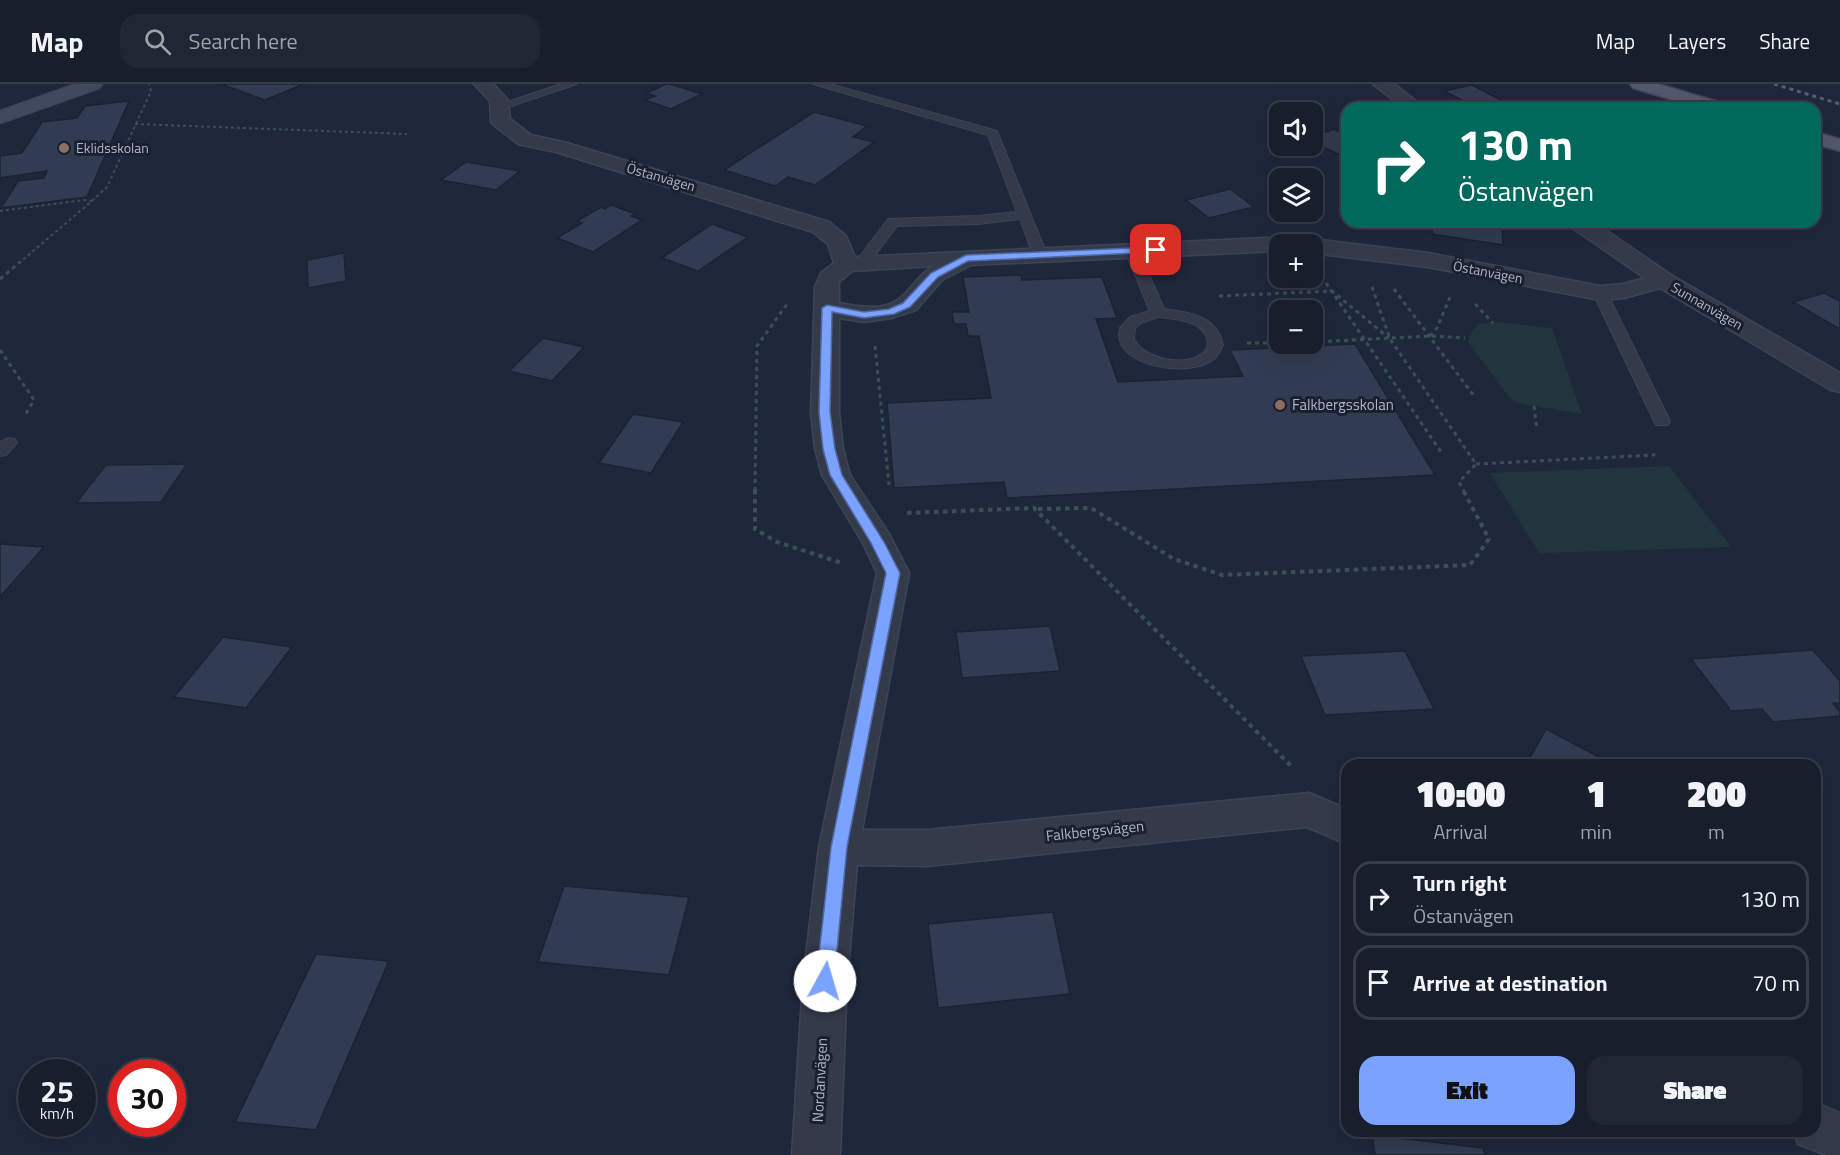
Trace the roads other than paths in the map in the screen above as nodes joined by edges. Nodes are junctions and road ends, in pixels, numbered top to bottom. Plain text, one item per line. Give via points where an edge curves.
1 (93, 84) edge
2 (483, 84) edge
3 (572, 84) edge
4 (818, 84) edge
5 (1382, 84) edge
6 (1639, 84) edge
7 (1408, 102) edge
8 (1699, 102) edge
9 (499, 107) junction
10 (0, 117) edge
11 (1821, 140) edge
12 (1840, 145) edge
13 (1025, 215) junction
14 (1588, 228) edge
15 (1269, 245) edge
16 (1323, 249) edge
17 (1132, 251) junction
18 (1040, 255) junction
19 (966, 258) junction
20 (854, 264) junction
21 (1663, 280) junction
22 (1600, 293) junction
23 (1155, 306) junction
24 (827, 308) junction
25 (1840, 384) edge
26 (1662, 421) dead end
27 (1341, 824) edge
28 (839, 847) junction
29 (1821, 1129) edge
30 (1840, 1137) edge
31 (816, 1155) edge

1 - 10 street
2 - 9 street, Östanvägen via 499,100
3 - 9 lane
4 - 13 lane via 993,133
5 - 7 street
6 - 8 main road
9 - 20 street, Östanvägen via 501,121 525,140 821,227 838,241
11 - 12 main road
13 - 18 lane
13 - 20 lane via 893,222
14 - 21 street, Sunnanvägen
15 - 17 street
16 - 22 street, Östanvägen via 1363,259 1428,260
17 - 18 street
17 - 23 lane
18 - 19 street
19 - 20 street
19 - 24 street via 934,275 907,305 891,311 864,315
20 - 24 street via 832,273 826,282
21 - 22 street, Östanvägen
21 - 25 street, Sunnanvägen
22 - 26 lane
23 - 23 lane via 1127,327 1129,345 1138,353 1150,360 1182,365 1197,363 1215,351 1218,343 1209,327
24 - 28 street, Nordanvägen via 825,412 829,449 836,475 893,573
27 - 28 street, Falkbergsvägen via 1310,810 927,848
28 - 31 street, Nordanvägen via 825,981
29 - 30 street

